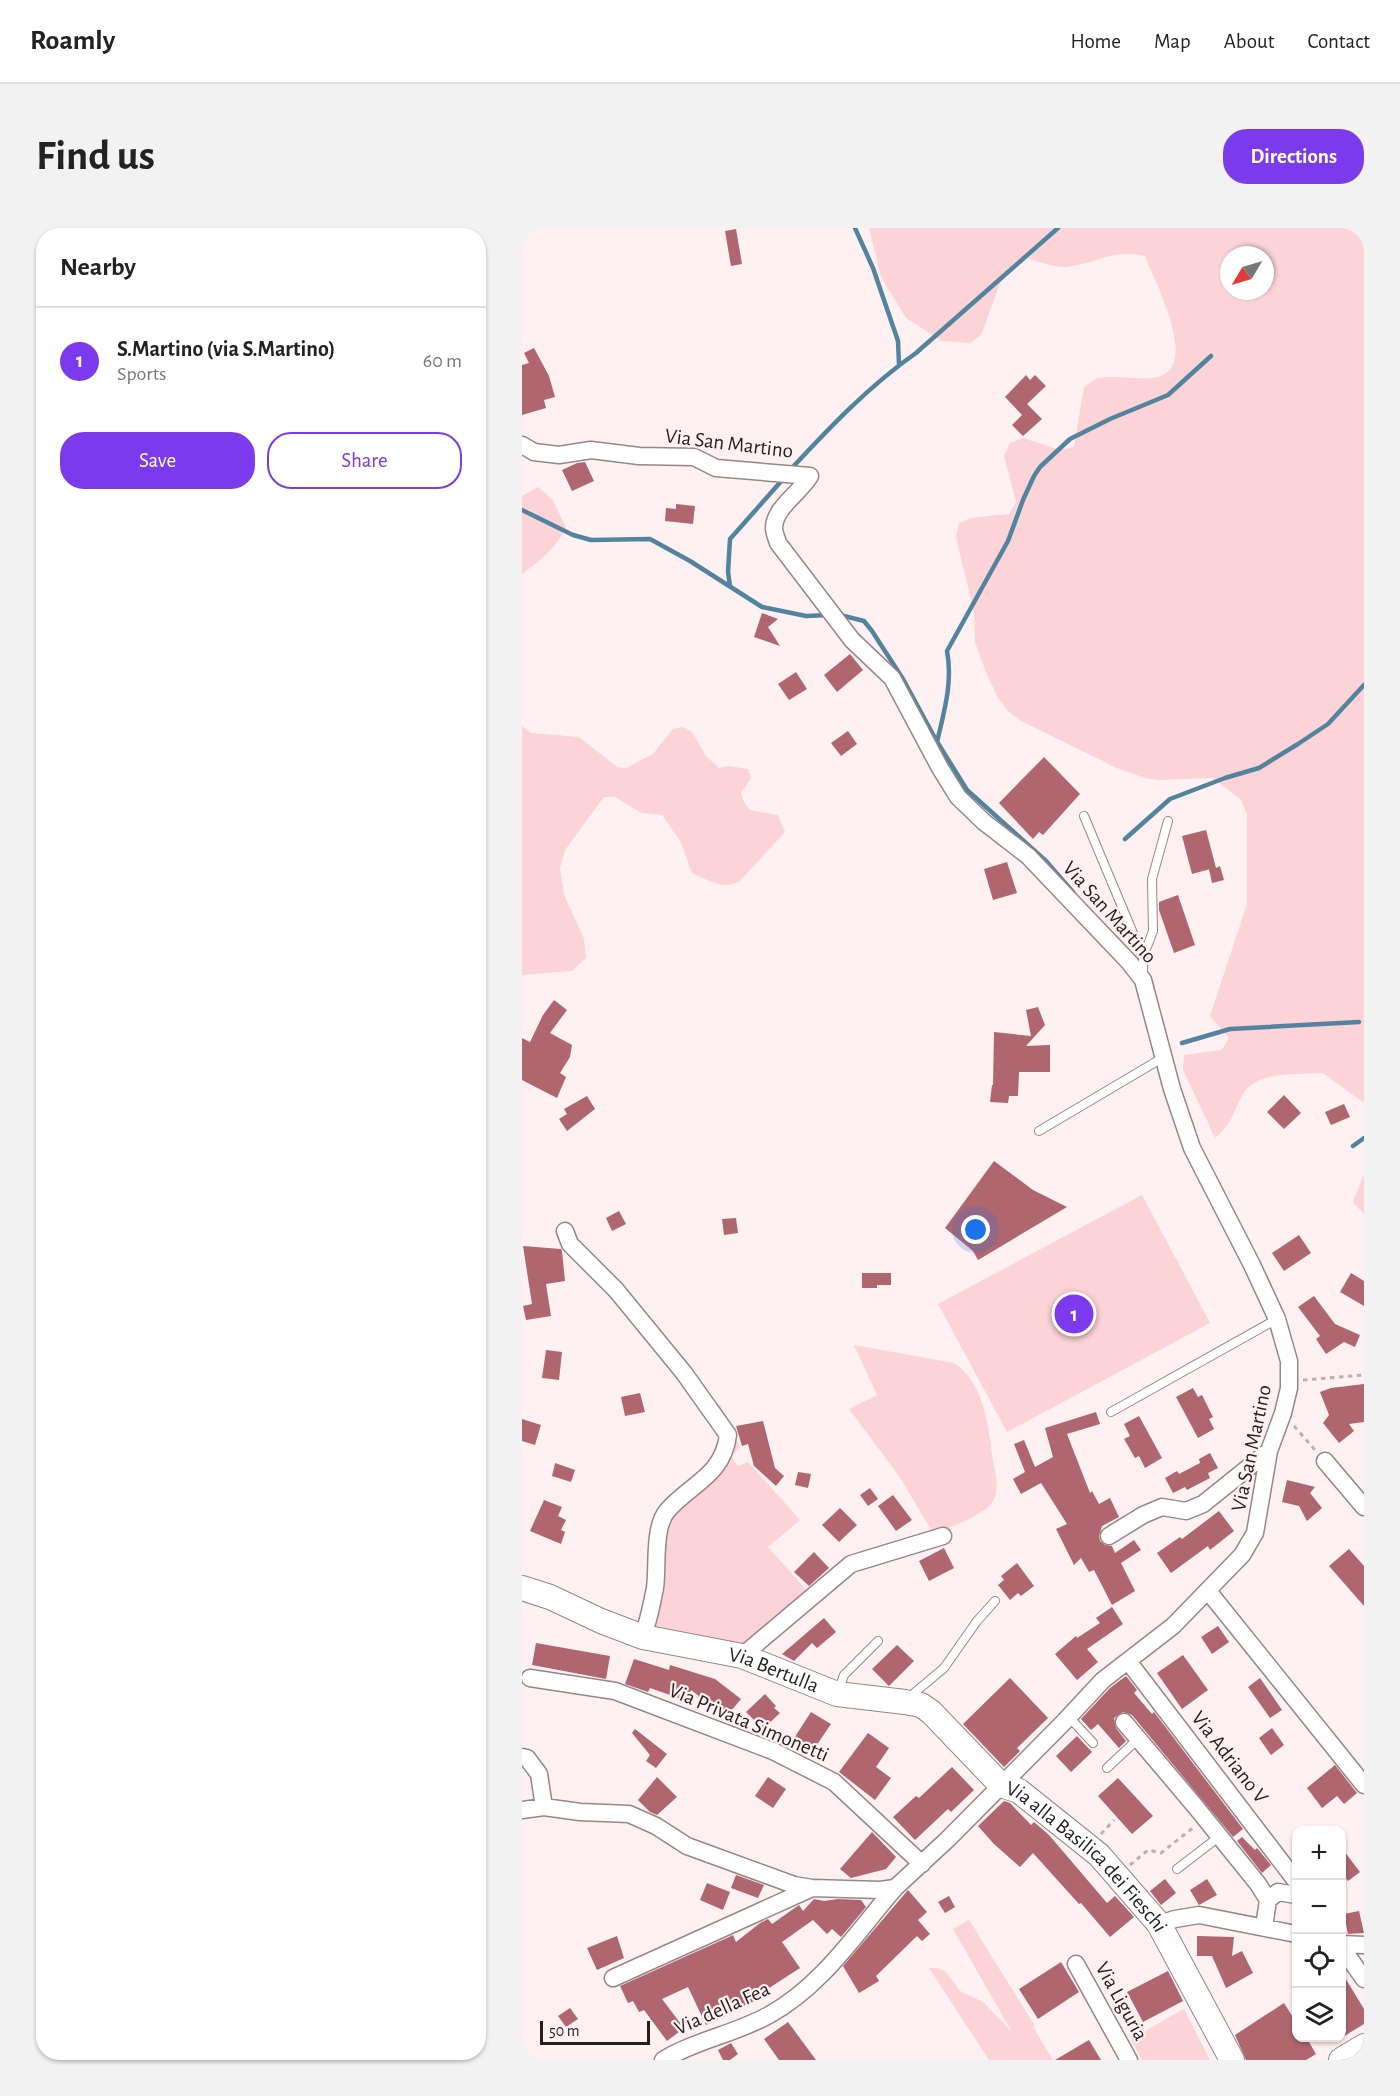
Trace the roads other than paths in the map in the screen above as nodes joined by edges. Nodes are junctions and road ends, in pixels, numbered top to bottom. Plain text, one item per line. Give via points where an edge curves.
1 (522, 445) edge
2 (1084, 816) dead end
3 (1168, 821) dead end
4 (1143, 957) junction
5 (1143, 980) junction
6 (1164, 1057) junction
7 (1039, 1131) dead end
8 (565, 1231) dead end
9 (1277, 1319) junction
10 (1111, 1412) dead end
11 (1269, 1451) junction
12 (1325, 1461) road end
13 (1364, 1507) edge
14 (943, 1536) dead end
15 (1109, 1536) dead end
16 (522, 1588) edge
17 (1208, 1591) junction
18 (995, 1601) dead end
19 (643, 1637) junction
20 (878, 1641) dead end
21 (742, 1656) junction
22 (1128, 1661) junction
23 (530, 1678) dead end
24 (837, 1694) junction
25 (905, 1702) junction
26 (1069, 1717) junction
27 (1124, 1722) dead end
28 (1138, 1739) junction
29 (1094, 1743) dead end
30 (522, 1757) edge
31 (1107, 1768) dead end
32 (1001, 1785) junction
33 (1364, 1785) edge
34 (544, 1807) junction
35 (522, 1810) edge
36 (1220, 1836) junction
37 (922, 1864) junction
38 (1177, 1869) dead end
39 (1295, 1880) edge
40 (812, 1888) junction
41 (895, 1888) junction
42 (1292, 1894) edge
43 (1268, 1900) junction
44 (1159, 1924) junction
45 (1264, 1927) junction
46 (1292, 1933) edge
47 (1346, 1946) edge
48 (1364, 1946) edge
49 (1346, 1953) edge
50 (1076, 1964) dead end
51 (613, 1978) dead end
52 (1364, 1978) edge
53 (663, 2060) edge
54 (1129, 2060) edge
55 (1232, 2060) edge

1 - 5 street, Via San Martino via 534,452 559,455 591,450 694,457 716,468 810,476 780,512 774,528 778,543 852,640 892,678 958,797 1028,856
2 - 4 lane
3 - 4 lane via 1152,879 1153,931
4 - 5 lane
5 - 6 street, Via San Martino
6 - 7 lane
6 - 9 street, Via San Martino via 1192,1148
8 - 19 street via 570,1244 616,1290 684,1373 728,1435 726,1452 707,1476 665,1513 657,1536 655,1585
9 - 10 lane
9 - 11 street, Via San Martino via 1289,1361 1289,1381 1283,1413
11 - 15 street via 1203,1504 1186,1510 1162,1507
11 - 17 street, Via San Martino via 1255,1533 1242,1555
12 - 13 street
14 - 21 street via 851,1564
16 - 19 street, Via Bertulla
17 - 22 street, Via San Martino via 1173,1626
17 - 33 street
18 - 25 lane via 976,1621 944,1668
19 - 21 street, Via Bertulla
20 - 24 lane via 844,1675
21 - 24 street, Via Bertulla
22 - 26 street, Via San Martino via 1103,1680
22 - 39 street, Via Adriano V
23 - 37 street, Via Privata Simonetti via 615,1691 773,1751 834,1782
24 - 25 street, Via Bertulla
25 - 32 street, Via Bertulla via 921,1705 930,1712
26 - 29 lane
26 - 32 street, Via San Martino
27 - 28 street
28 - 31 lane
28 - 36 street
30 - 34 street via 539,1774
32 - 37 street, Via alla Basilica dei Fieschi
32 - 44 street, Via alla Basilica dei Fieschi via 1019,1791 1100,1855
34 - 35 street
34 - 40 street via 629,1814 687,1846
36 - 38 lane
36 - 43 street
37 - 41 street, Via alla Basilica dei Fieschi
40 - 41 street
40 - 51 street
41 - 53 street, Via della Fea via 826,1971 784,2006 752,2024 688,2046
42 - 43 street via 1278,1892
43 - 45 street
44 - 45 street via 1199,1915
44 - 55 street, Via alla Basilica dei Fieschi
45 - 46 street
47 - 48 street
49 - 52 street
50 - 54 street, Via Liguria

